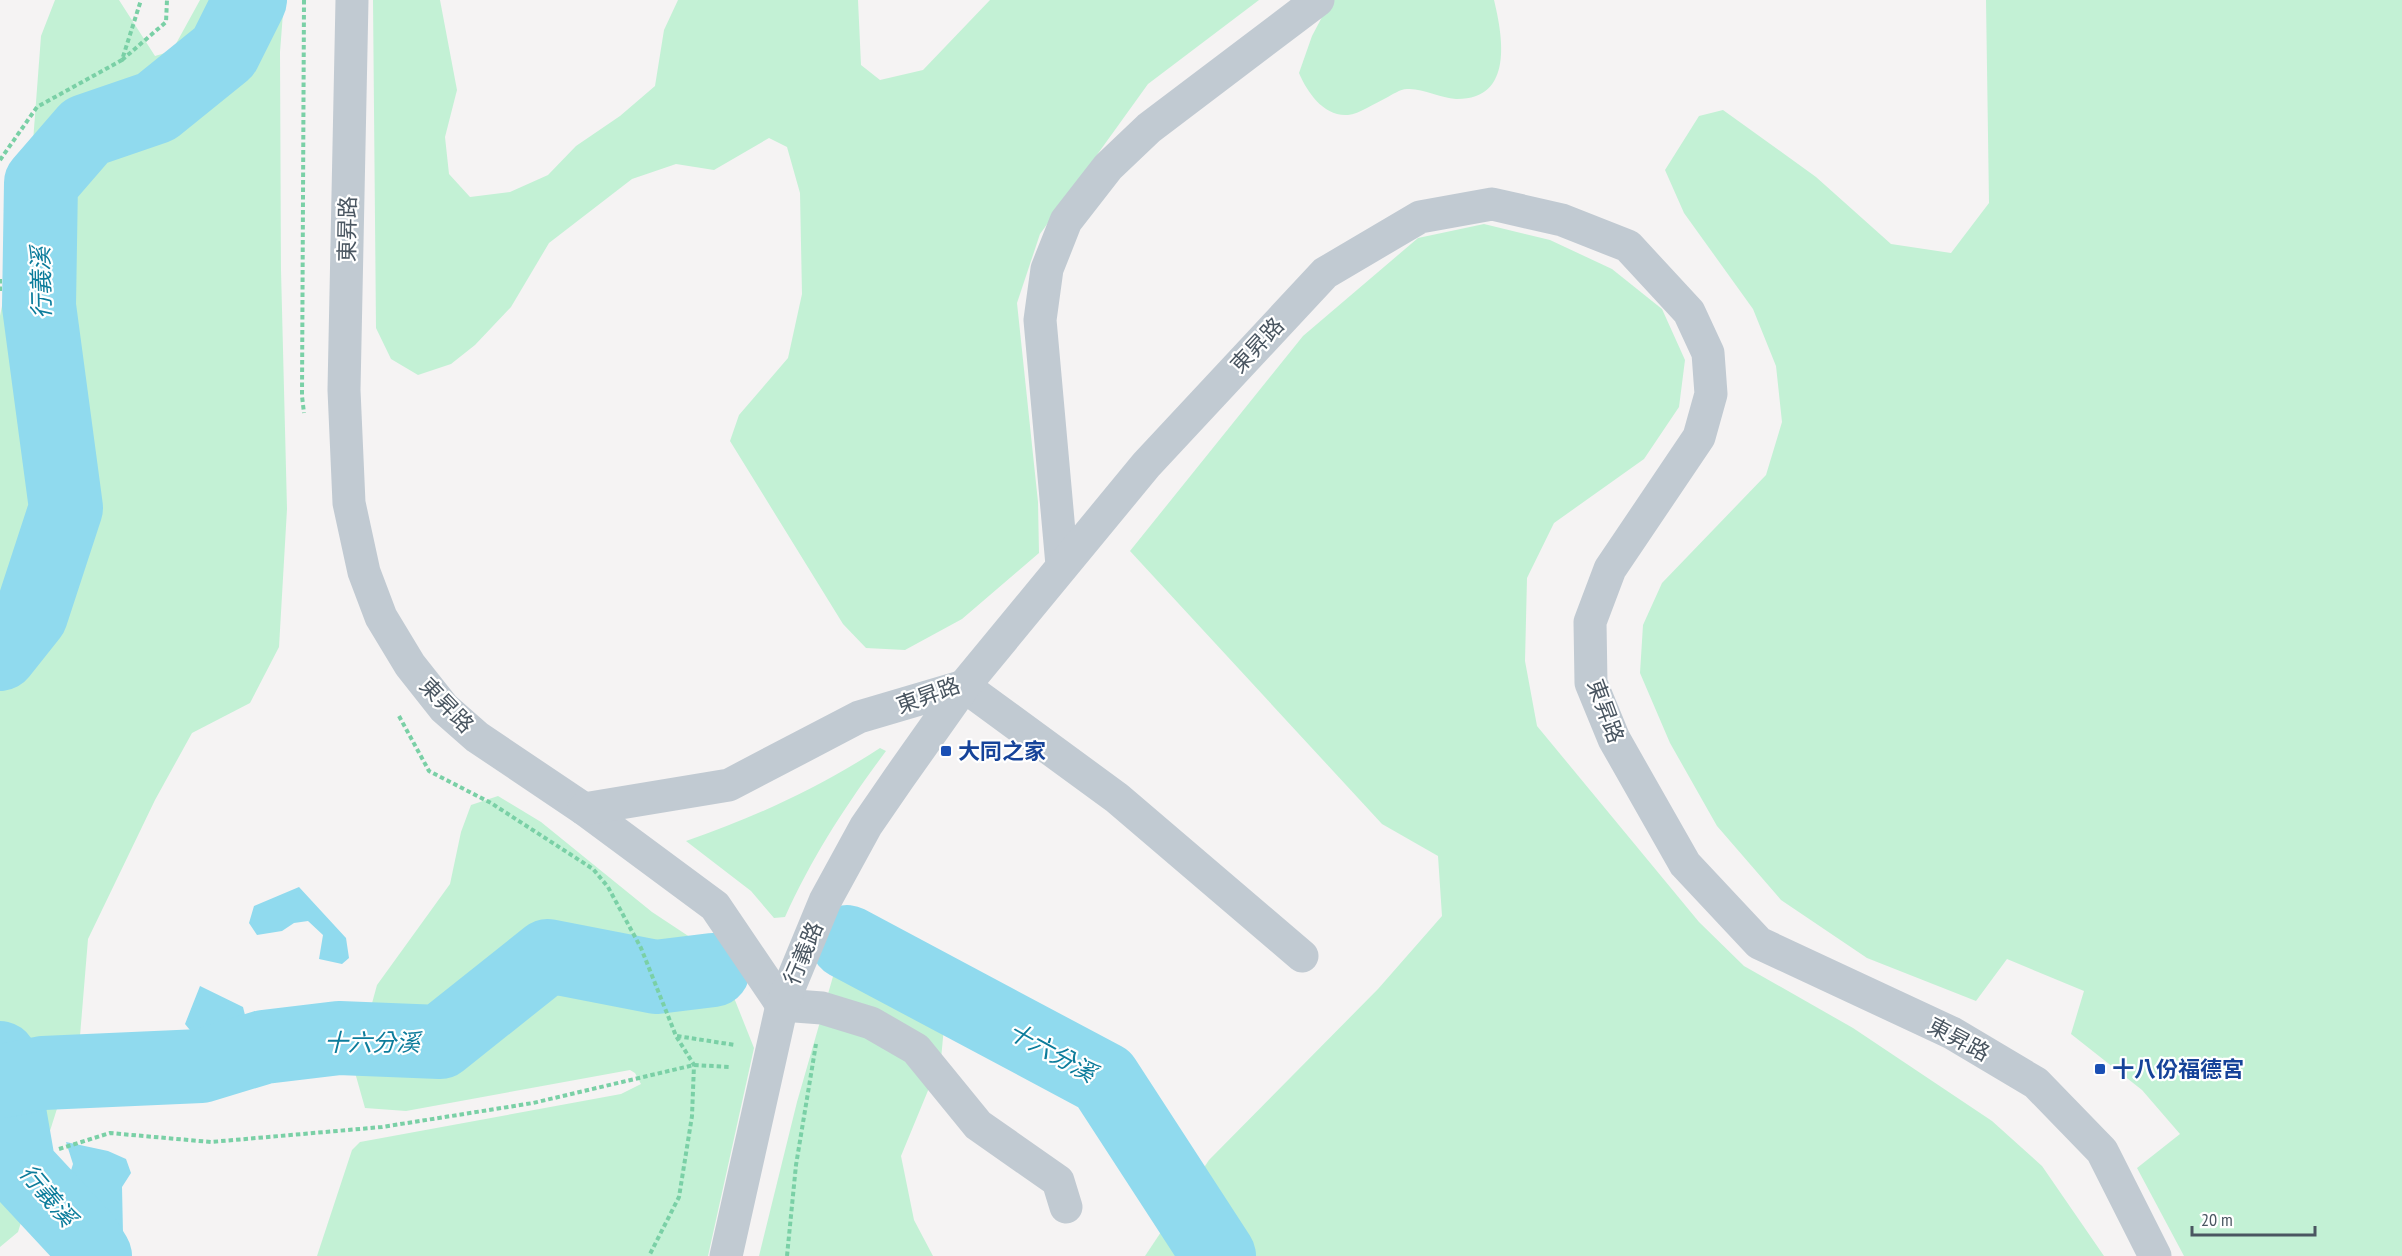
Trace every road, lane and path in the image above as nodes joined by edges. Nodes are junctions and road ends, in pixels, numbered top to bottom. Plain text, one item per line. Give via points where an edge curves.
1 (141, 0) edge
2 (167, 0) edge
3 (352, 0) edge
4 (1318, 0) edge
5 (122, 60) junction
6 (0, 160) edge
7 (0, 279) edge
8 (0, 291) edge
9 (1062, 565) junction
10 (964, 686) junction
11 (584, 809) junction
12 (641, 948) dead end
13 (1302, 956) dead end
14 (782, 1005) junction
15 (822, 1008) junction
16 (676, 1036) junction
17 (769, 1059) junction
18 (694, 1065) junction
19 (59, 1149) dead end
20 (1066, 1207) dead end
21 (649, 1256) edge
22 (726, 1256) edge
23 (787, 1256) edge
24 (2155, 1256) edge

1 - 5 path
2 - 5 path via 166,22
3 - 11 street, 東昇路 via 344,390 349,503 364,572 381,617 410,665 444,708 477,737
4 - 9 street via 1149,128 1108,167 1066,222 1047,269 1040,320
5 - 6 path via 38,107
7 - 8 path
9 - 10 street, 東昇路
9 - 24 street, 東昇路 via 1146,465 1325,273 1420,217 1492,204 1562,220 1628,246 1689,312 1708,353 1711,394 1699,437 1610,569 1590,622 1591,683 1614,739 1685,864 1759,944 1953,1033 2036,1083 2102,1151
10 - 11 street, 東昇路 via 859,717 729,785
10 - 13 street via 1117,798
10 - 14 street, 行義路 via 866,826 825,901
11 - 14 street via 715,906
12 - 16 path
14 - 15 street
14 - 17 street, 行義路
15 - 20 street via 871,1023 916,1049 978,1125 1058,1181
15 - 23 path via 796,1165
16 - 17 path
16 - 18 path
17 - 18 path
17 - 22 street, 行義路
18 - 19 path via 532,1103 382,1127 211,1142 110,1133
18 - 21 path via 692,1116 679,1197

